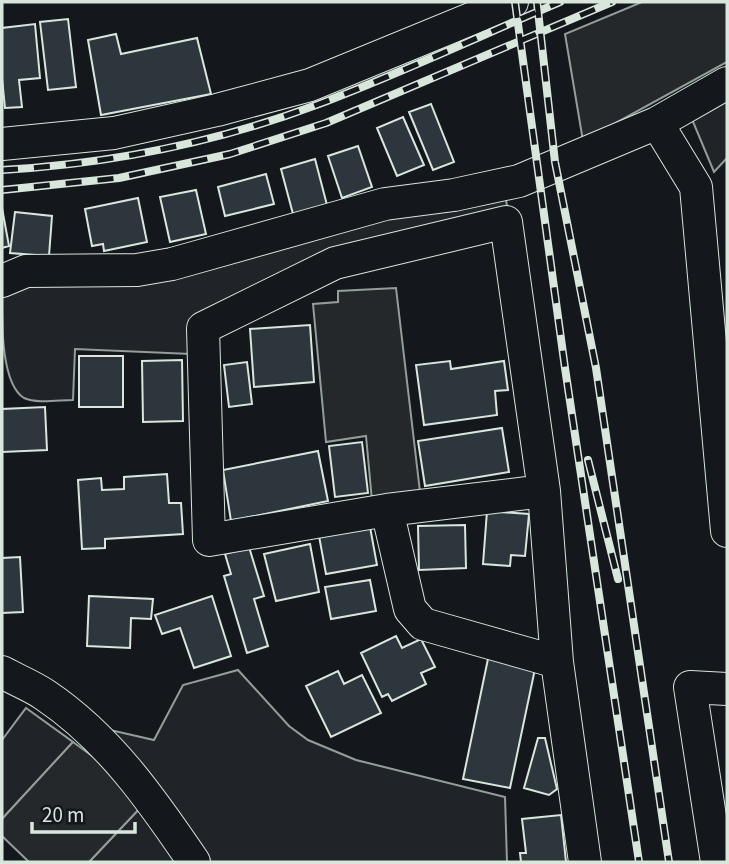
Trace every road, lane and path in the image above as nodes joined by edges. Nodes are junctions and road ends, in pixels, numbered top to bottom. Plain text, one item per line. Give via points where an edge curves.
1 (512, 2) edge
2 (727, 83) edge
3 (657, 122) junction
4 (2, 144) edge
5 (2, 281) edge
6 (544, 491) junction
7 (387, 510) junction
8 (727, 531) edge
9 (557, 662) junction
10 (2, 673) edge
11 (727, 689) edge
12 (194, 862) edge
13 (586, 862) edge
14 (717, 862) edge

1 - 4 street via 310,85 114,133
2 - 3 street
3 - 5 street via 519,181 385,204 172,264 136,270 26,271
3 - 8 street via 696,187
6 - 7 street
6 - 7 street via 506,222 335,263 203,328 209,540
6 - 9 street
7 - 9 street via 410,610 423,624
9 - 13 street
10 - 12 street via 44,694 96,736 150,797
11 - 14 street via 690,687

